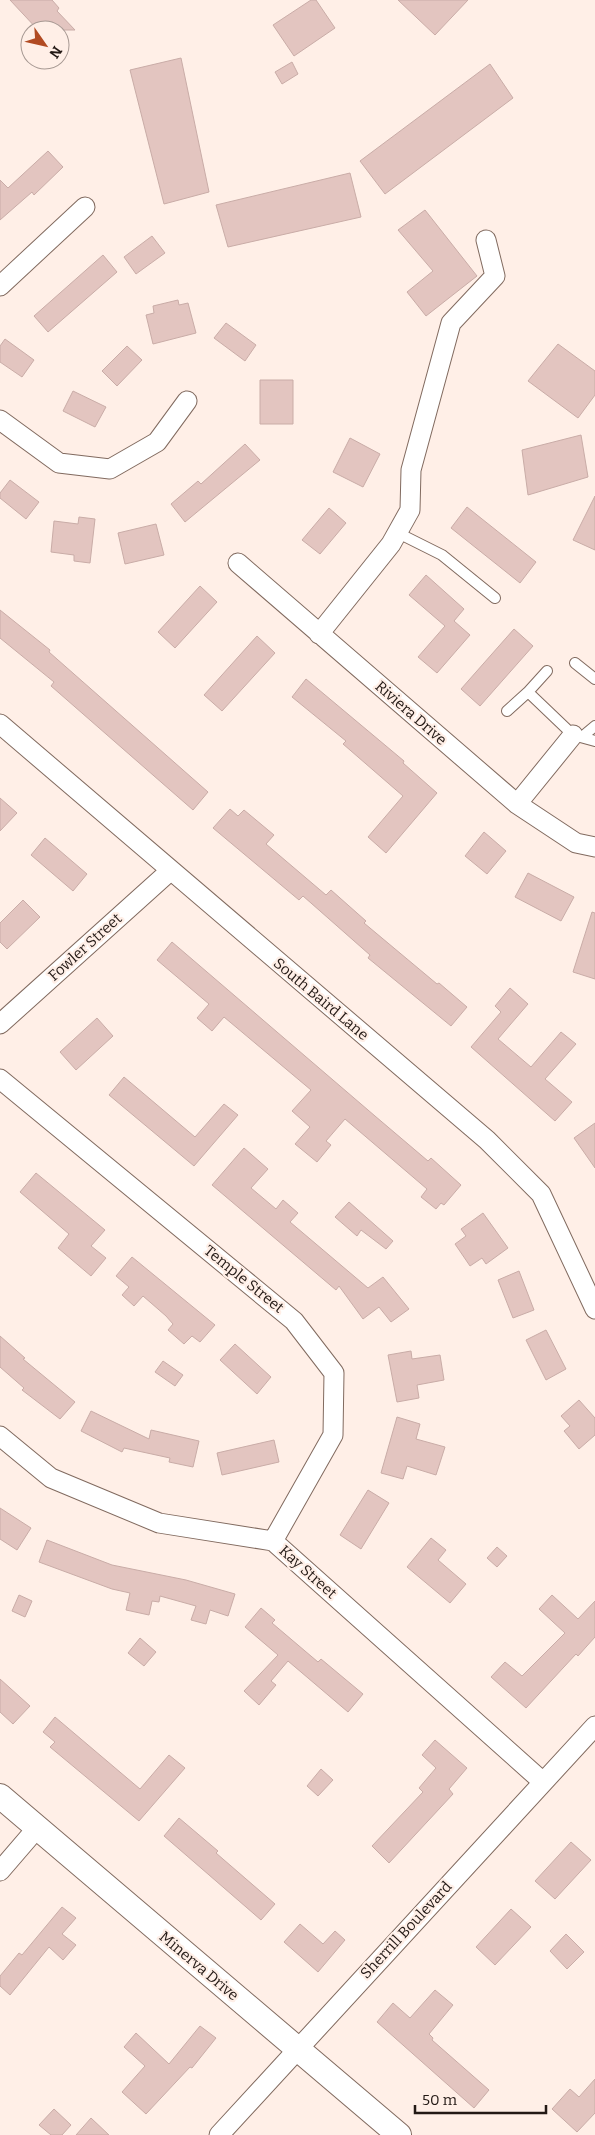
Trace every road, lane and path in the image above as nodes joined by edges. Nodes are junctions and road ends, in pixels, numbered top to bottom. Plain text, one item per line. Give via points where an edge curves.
1 (85, 207) dead end
2 (486, 240) dead end
3 (0, 286) edge
4 (187, 400) dead end
5 (0, 420) edge
6 (398, 533) junction
7 (238, 563) dead end
8 (496, 598) dead end
9 (319, 634) junction
10 (576, 663) dead end
11 (547, 671) dead end
12 (595, 680) edge
13 (528, 692) junction
14 (507, 711) dead end
15 (0, 724) edge
16 (595, 726) edge
17 (578, 735) junction
18 (595, 741) edge
19 (517, 804) junction
20 (595, 847) edge
21 (170, 871) junction
22 (0, 1024) edge
23 (0, 1079) edge
24 (595, 1309) edge
25 (0, 1436) edge
26 (273, 1541) junction
27 (595, 1726) edge
28 (543, 1782) junction
29 (0, 1796) edge
30 (37, 1828) junction
31 (0, 1871) edge
32 (297, 2048) junction
33 (219, 2135) edge
34 (399, 2135) edge

1 - 3 street
2 - 6 street via 495,276 451,323 412,470 410,510
4 - 5 street via 157,442 110,469 59,463
6 - 8 lane via 442,555
6 - 9 street
7 - 9 street, Riviera Drive
9 - 19 street, Riviera Drive
10 - 12 lane
11 - 13 lane
13 - 14 lane
13 - 17 lane
15 - 21 street, South Baird Lane
16 - 17 lane
17 - 18 lane
17 - 19 street
19 - 20 street, Riviera Drive via 576,843
21 - 22 street, Fowler Street
21 - 24 street, South Baird Lane via 487,1140 541,1194
23 - 26 street, Temple Street via 294,1321 334,1373 333,1435
25 - 26 street, Kay Street via 51,1478 159,1523
26 - 28 street, Kay Street
27 - 28 street, Sherrill Boulevard
28 - 32 street, Sherrill Boulevard
29 - 30 street, Minerva Drive
30 - 31 street
30 - 32 street, Minerva Drive
32 - 33 street, Sherrill Boulevard
32 - 34 street, Minerva Drive

